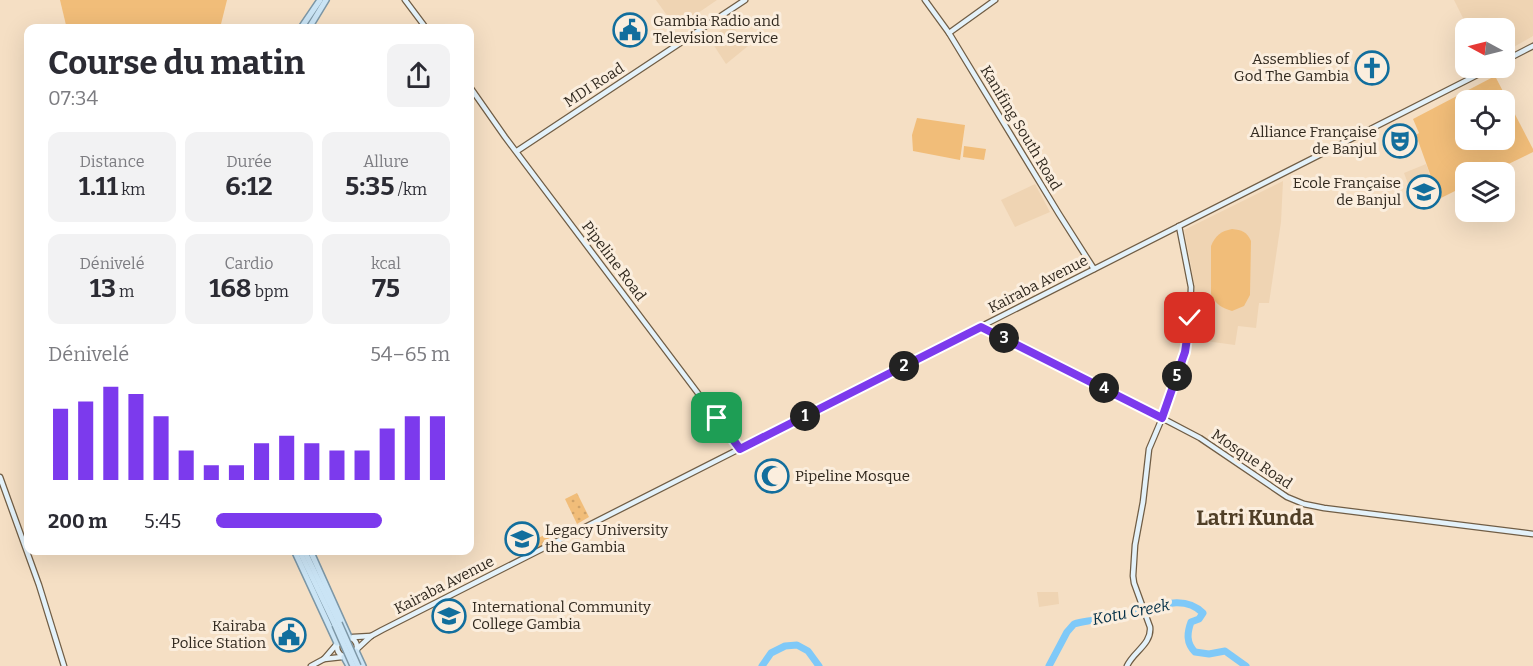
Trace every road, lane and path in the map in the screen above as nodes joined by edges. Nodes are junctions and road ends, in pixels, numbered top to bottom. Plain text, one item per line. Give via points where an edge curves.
1 (320, 0) edge
2 (326, 0) edge
3 (405, 0) edge
4 (745, 0) edge
5 (925, 0) edge
6 (995, 0) edge
7 (304, 24) edge
8 (311, 24) edge
9 (423, 24) edge
10 (949, 33) junction
11 (1533, 46) edge
12 (1515, 55) edge
13 (1471, 78) edge
14 (474, 92) edge
15 (517, 151) junction
16 (1179, 226) junction
17 (1094, 269) junction
18 (981, 327) junction
19 (1162, 418) junction
20 (740, 449) junction
21 (0, 477) edge
22 (1533, 534) edge
23 (24, 543) edge
24 (28, 555) edge
25 (296, 555) edge
26 (301, 555) edge
27 (306, 555) edge
28 (312, 555) edge
29 (371, 636) junction
30 (350, 637) junction
31 (337, 644) junction
32 (356, 650) junction
33 (343, 657) junction
34 (324, 659) junction
35 (64, 666) edge
36 (311, 666) edge
37 (349, 666) edge
38 (353, 666) edge
39 (358, 666) edge
40 (363, 666) edge
41 (1127, 666) edge

1 - 7 main road
2 - 8 main road
3 - 9 street
4 - 15 street, MDI Road
5 - 10 street, Kanifing South Road
6 - 10 street
10 - 17 street, Kanifing South Road
11 - 12 street
13 - 16 street, Kairaba Avenue
14 - 15 street, Pipeline Road
15 - 20 street, Pipeline Road
16 - 17 street, Kairaba Avenue
16 - 19 street via 1191,287 1190,318 1185,352
17 - 18 street, Kairaba Avenue
18 - 19 street, Mosque Road
18 - 20 street, Kairaba Avenue
19 - 22 street, Mosque Road via 1304,504
19 - 41 street via 1149,449 1133,576 1150,633
20 - 29 street, Kairaba Avenue
21 - 23 street
24 - 35 street
25 - 31 main road
26 - 38 main road, bridge
27 - 39 main road, bridge
28 - 30 main road
29 - 30 street
29 - 32 street
30 - 31 street
30 - 32 street via 356,642
31 - 33 street via 337,652
31 - 34 street
32 - 33 street
32 - 40 main road
33 - 34 street
33 - 37 main road
34 - 36 street

